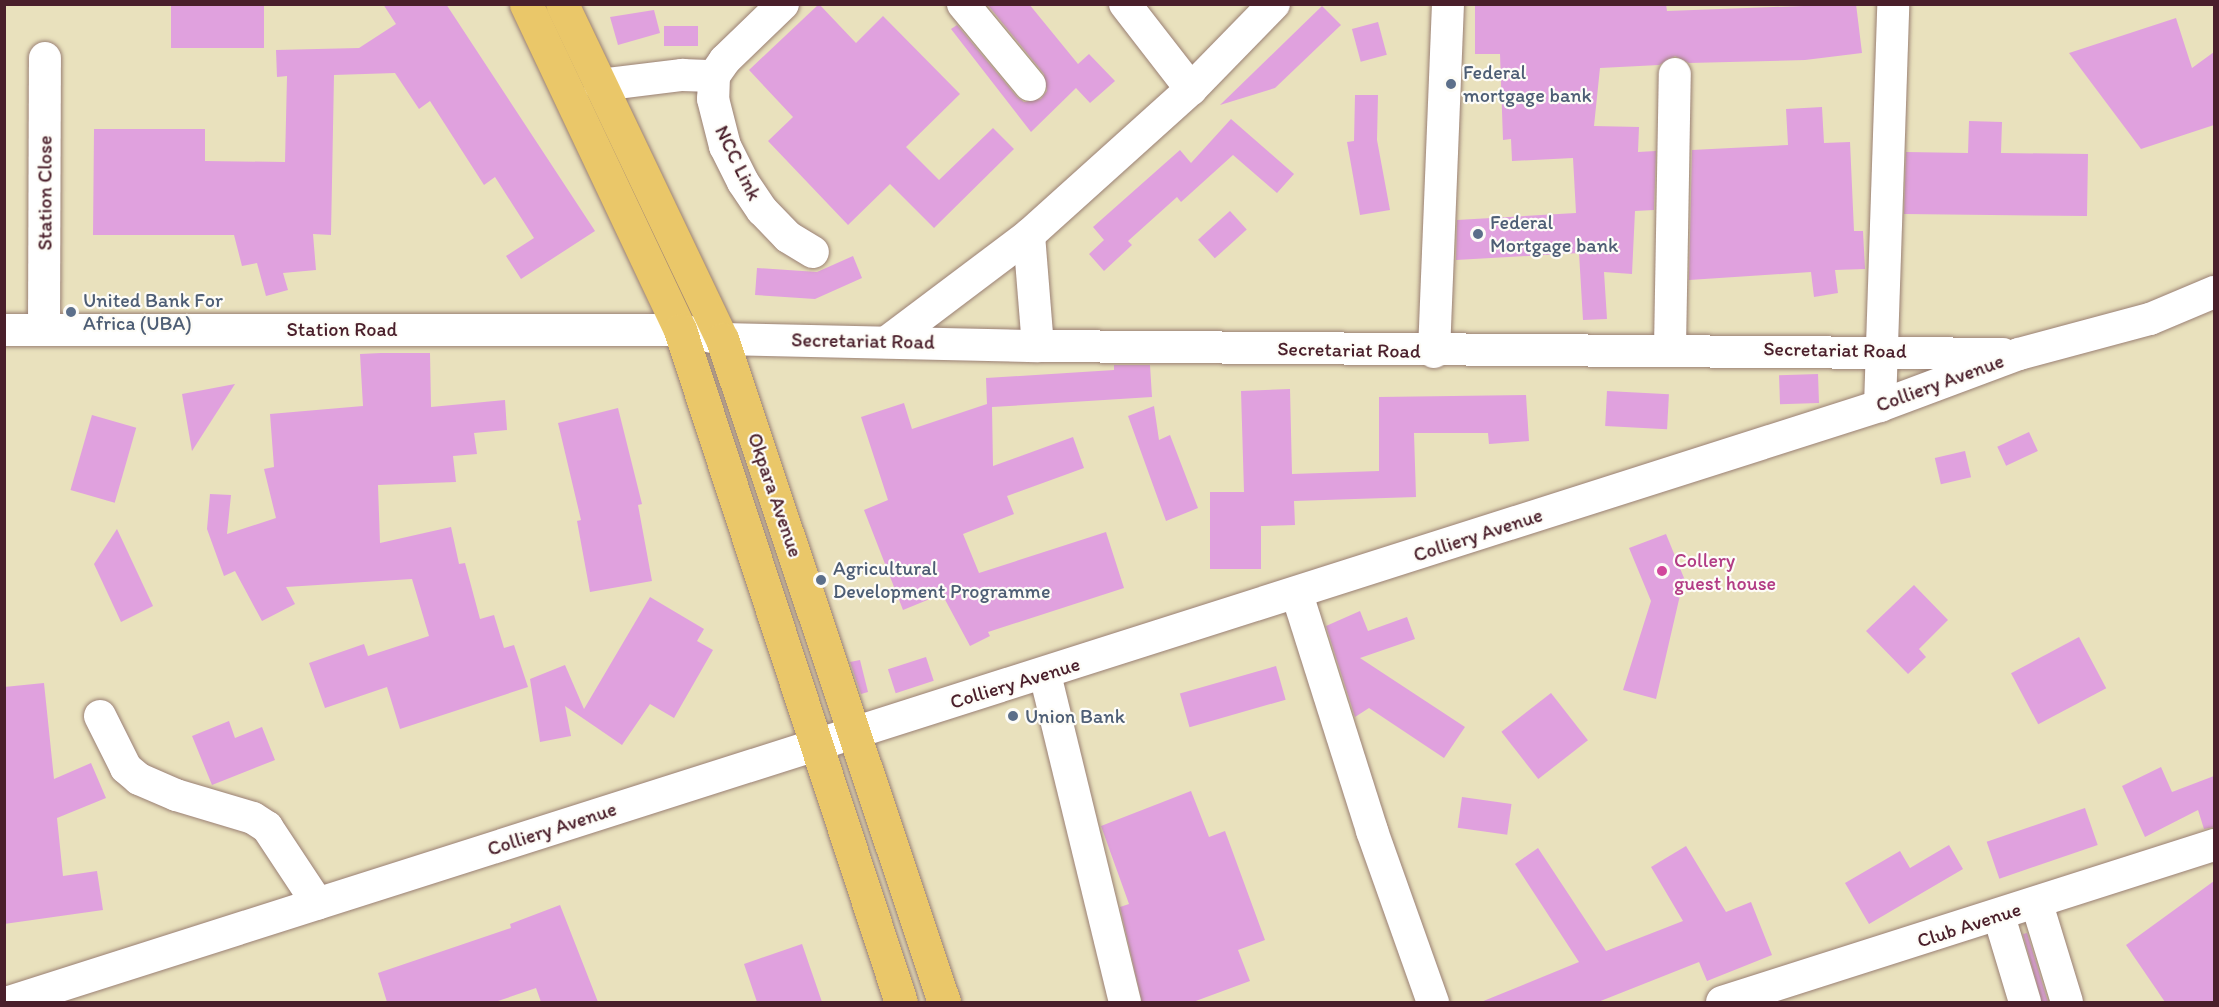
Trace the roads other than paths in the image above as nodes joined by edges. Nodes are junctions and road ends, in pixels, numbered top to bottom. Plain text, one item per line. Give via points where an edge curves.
1 (526, 4) edge
2 (562, 4) edge
3 (783, 4) edge
4 (963, 4) edge
5 (1125, 4) edge
6 (1275, 4) edge
7 (1448, 4) edge
8 (1893, 4) edge
9 (45, 58) dead end
10 (1675, 74) dead end
11 (714, 76) junction
12 (600, 85) junction
13 (1030, 85) dead end
14 (1191, 89) junction
15 (1029, 236) junction
16 (813, 252) dead end
17 (2214, 292) edge
18 (44, 328) junction
19 (4, 330) edge
20 (680, 330) junction
21 (722, 339) junction
22 (887, 342) junction
23 (1038, 346) junction
24 (1670, 348) junction
25 (1884, 350) junction
26 (1434, 352) junction
27 (2019, 354) junction
28 (1880, 406) junction
29 (1297, 594) junction
30 (1045, 674) junction
31 (100, 717) dead end
32 (856, 732) junction
33 (818, 744) junction
34 (2214, 845) edge
35 (318, 904) junction
36 (2037, 904) junction
37 (1999, 916) junction
38 (62, 995) edge
39 (9, 1002) edge
40 (901, 1002) edge
41 (944, 1002) edge
42 (1125, 1002) edge
43 (1433, 1002) edge
44 (1722, 1002) edge
45 (2025, 1002) edge
46 (2067, 1002) edge

1 - 20 main road, Okpara Avenue
2 - 12 main road, Okpara Avenue
3 - 11 street via 725,60
4 - 13 street
5 - 14 street
6 - 14 street
7 - 26 street
8 - 25 street
9 - 18 street, Station Close
10 - 24 street
11 - 12 street via 682,75
11 - 16 street, NCC Link via 717,123 743,182 762,210 788,237
12 - 21 main road, Okpara Avenue via 686,257
14 - 15 street
15 - 22 street
15 - 23 street
17 - 27 street via 2150,319
18 - 19 street, Station Road
18 - 20 street, Station Road
20 - 21 street, Secretariat Road
20 - 33 main road, Okpara Avenue
21 - 22 street, Secretariat Road
21 - 32 main road, Okpara Avenue
22 - 23 street, Secretariat Road
23 - 26 street, Secretariat Road
24 - 25 street, Secretariat Road
24 - 26 street, Secretariat Road
25 - 27 street, Secretariat Road
25 - 28 street
27 - 28 street, Colliery Avenue
28 - 29 street, Colliery Avenue
29 - 30 street, Colliery Avenue
29 - 43 street via 1372,831
30 - 32 street, Colliery Avenue
30 - 42 street
31 - 35 street via 126,768 139,779 267,826
32 - 33 street, Colliery Avenue
32 - 41 main road, Okpara Avenue
33 - 35 street, Colliery Avenue
33 - 40 main road, Okpara Avenue
34 - 36 street, Club Avenue
35 - 38 street, Colliery Avenue
36 - 37 street, Club Avenue
36 - 46 street
37 - 44 street, Club Avenue
37 - 45 street
38 - 39 street, Colliery Avenue

